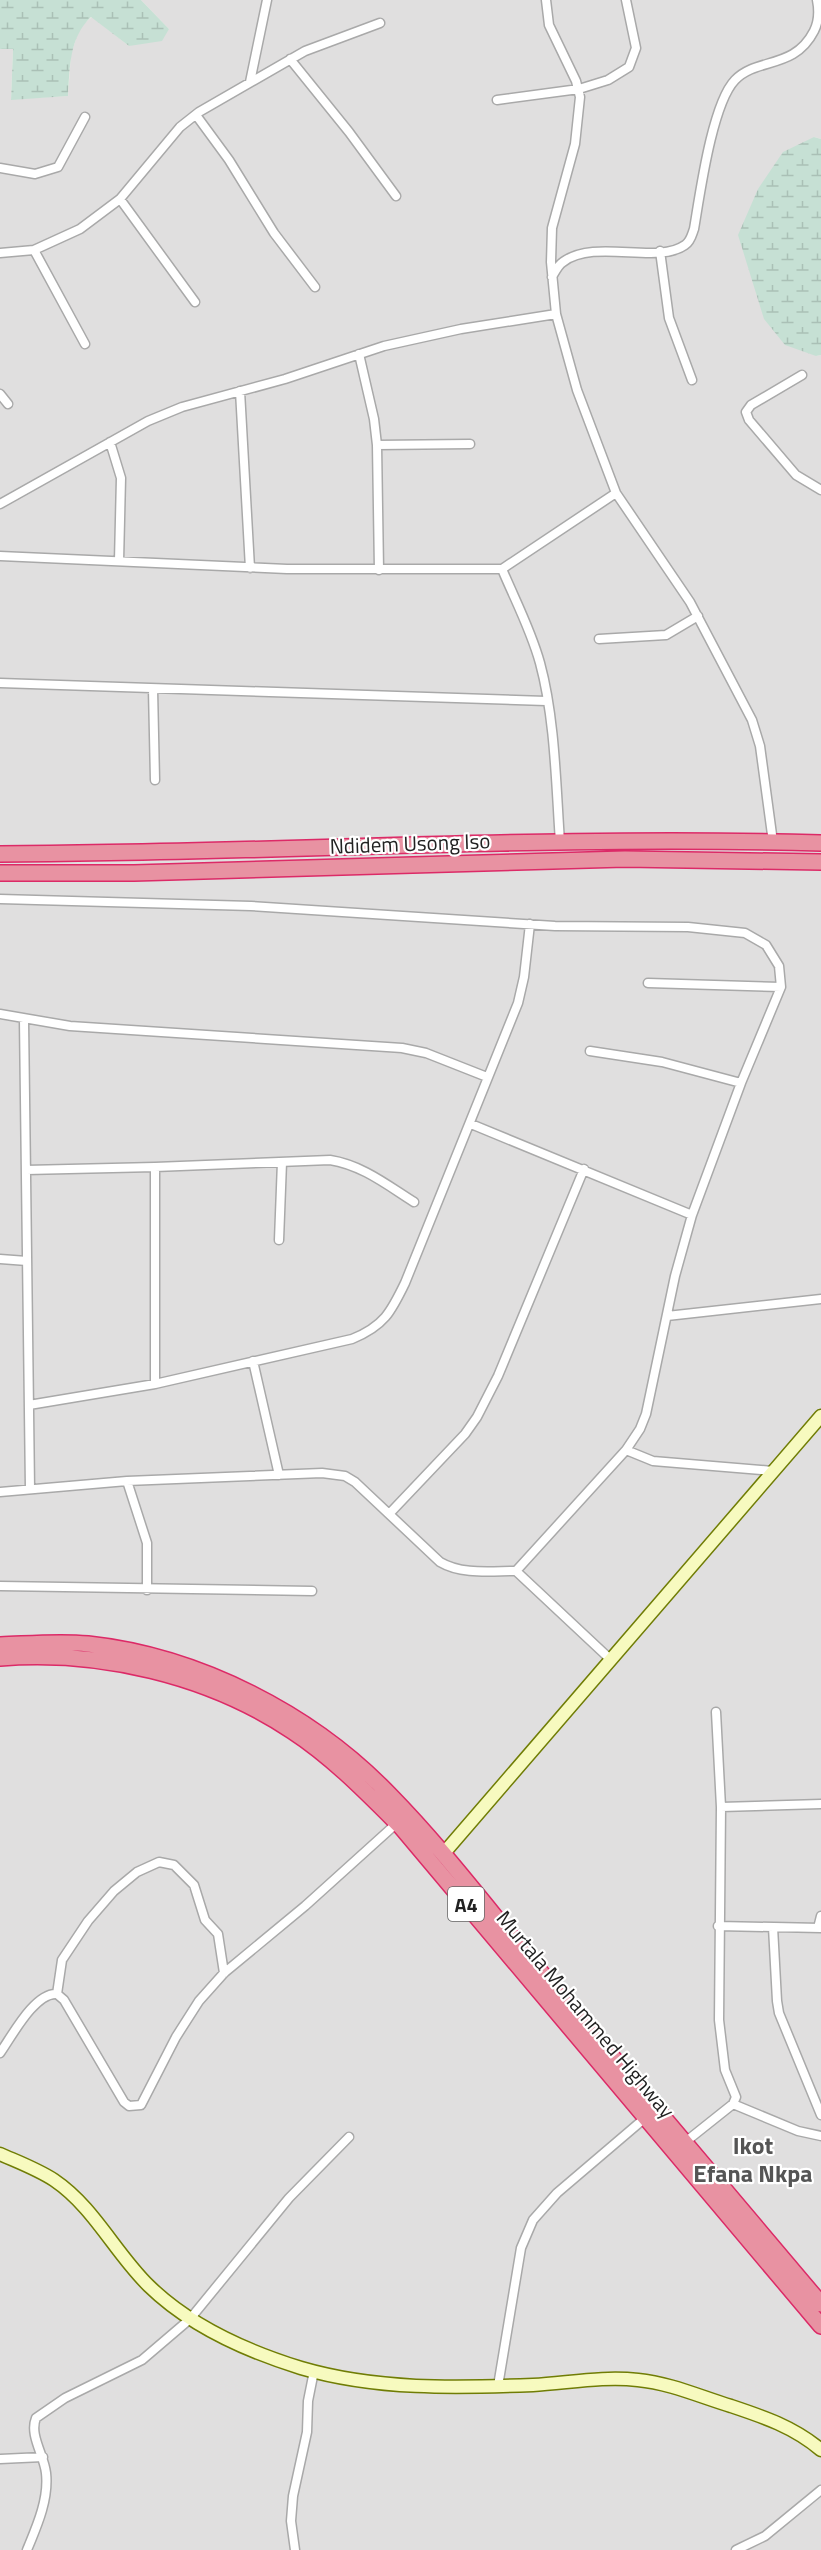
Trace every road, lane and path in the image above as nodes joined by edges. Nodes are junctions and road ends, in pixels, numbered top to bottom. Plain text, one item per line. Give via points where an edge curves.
1 (267, 0) edge
2 (546, 0) edge
3 (626, 0) edge
4 (817, 0) edge
5 (380, 23) dead end
6 (290, 59) junction
7 (250, 82) junction
8 (579, 89) junction
9 (497, 100) dead end
10 (196, 115) junction
11 (85, 117) dead end
12 (0, 168) edge
13 (396, 196) dead end
14 (120, 199) junction
15 (34, 250) junction
16 (660, 251) junction
17 (0, 253) edge
18 (552, 277) junction
19 (315, 287) dead end
20 (195, 302) dead end
21 (556, 314) junction
22 (85, 344) dead end
23 (359, 354) junction
24 (802, 375) dead end
25 (692, 380) dead end
26 (240, 391) junction
27 (0, 394) edge
28 (8, 404) dead end
29 (110, 442) junction
30 (470, 444) dead end
31 (377, 445) junction
32 (821, 490) edge
33 (616, 493) junction
34 (0, 504) edge
35 (0, 556) edge
36 (119, 561) junction
37 (250, 568) junction
38 (502, 569) junction
39 (379, 570) junction
40 (698, 616) junction
41 (598, 639) dead end
42 (0, 683) edge
43 (153, 689) junction
44 (546, 701) junction
45 (155, 780) dead end
46 (560, 842) junction
47 (773, 842) junction
48 (821, 843) edge
49 (0, 856) edge
50 (821, 862) edge
51 (0, 873) edge
52 (0, 899) edge
53 (530, 924) junction
54 (648, 983) dead end
55 (781, 987) junction
56 (0, 1014) edge
57 (24, 1020) junction
58 (590, 1051) dead end
59 (487, 1077) junction
60 (741, 1083) junction
61 (471, 1124) junction
62 (282, 1162) junction
63 (155, 1167) junction
64 (584, 1169) junction
65 (26, 1170) junction
66 (414, 1202) dead end
67 (692, 1215) junction
68 (279, 1240) dead end
69 (0, 1259) edge
70 (27, 1260) junction
71 (821, 1299) edge
72 (667, 1316) junction
73 (253, 1361) junction
74 (155, 1384) junction
75 (29, 1405) junction
76 (821, 1416) edge
77 (626, 1450) junction
78 (773, 1471) junction
79 (279, 1475) junction
80 (127, 1481) junction
81 (30, 1489) junction
82 (0, 1492) edge
83 (390, 1513) junction
84 (516, 1571) junction
85 (0, 1586) edge
86 (147, 1590) junction
87 (312, 1592) dead end
88 (0, 1645) edge
89 (0, 1658) edge
90 (610, 1659) junction
91 (716, 1712) dead end
92 (821, 1804) edge
93 (721, 1807) junction
94 (397, 1823) junction
95 (444, 1853) junction
96 (821, 1916) edge
97 (718, 1926) junction
98 (773, 1927) junction
99 (819, 1928) edge
100 (224, 1973) junction
101 (57, 1994) junction
102 (0, 2053) edge
103 (733, 2104) junction
104 (821, 2115) edge
105 (645, 2118) junction
106 (821, 2136) edge
107 (349, 2137) dead end
108 (684, 2142) junction
109 (0, 2154) edge
110 (819, 2298) edge
111 (190, 2319) junction
112 (821, 2326) edge
113 (314, 2371) junction
114 (498, 2386) junction
115 (821, 2450) edge
116 (43, 2457) junction
117 (0, 2459) edge
118 (821, 2490) edge
119 (27, 2550) edge
120 (295, 2550) edge
121 (736, 2550) edge

1 - 7 street
2 - 8 street via 549,25
3 - 8 street via 636,48 629,67 608,80
4 - 16 street via 817,25 799,51 741,75 728,88 712,136 689,241 676,249
5 - 6 street
6 - 7 street
6 - 13 street
7 - 10 street
8 - 9 street
8 - 18 street via 575,144 552,228
10 - 14 street via 180,127
10 - 19 street
11 - 12 street via 58,167 35,174
14 - 15 street via 80,229
14 - 20 street
15 - 17 street
15 - 22 street
16 - 18 street via 581,255 562,263
16 - 25 street via 669,318
18 - 21 street
21 - 23 street via 461,329
21 - 33 street via 577,390
23 - 26 street
23 - 31 street
24 - 32 street via 751,405 746,412 796,475
26 - 29 street via 182,407
26 - 37 street
27 - 28 street
29 - 34 street
29 - 36 street via 121,478
30 - 31 street
31 - 39 street
33 - 38 street
33 - 40 street
35 - 36 street
36 - 37 street
37 - 39 street
38 - 39 street
38 - 44 street via 533,640
40 - 41 street via 666,635
40 - 47 street via 752,720 760,746
42 - 43 street
43 - 44 street
43 - 45 street
44 - 46 street
46 - 47 highway, Ndidem Usong Iso
46 - 49 highway, Ndidem Usong Iso
47 - 48 highway, Ndidem Usong Iso
50 - 51 highway, Ndidem Usong Iso via 626,858 135,873
52 - 53 street via 251,906
53 - 55 street via 657,926 745,933 766,945 774,955
53 - 59 street via 518,1003
54 - 55 street
55 - 60 street
56 - 57 street
57 - 59 street via 402,1048 426,1053
57 - 65 street
58 - 60 street via 662,1062
59 - 61 street
60 - 67 street
61 - 64 street
61 - 73 street via 405,1283 379,1325 352,1339
62 - 63 street
62 - 66 street via 346,1162
62 - 68 street
63 - 65 street
63 - 74 street
64 - 67 street
64 - 83 street via 498,1376 477,1417
65 - 70 street
67 - 72 street
69 - 70 street
70 - 75 street
71 - 72 street
72 - 77 street via 646,1414
73 - 74 street
73 - 79 street
74 - 75 street
75 - 81 street
76 - 78 street
77 - 78 street via 653,1461
77 - 84 street
78 - 90 street
79 - 80 street
79 - 83 street via 345,1476
80 - 81 street
80 - 86 street via 147,1542
81 - 82 street
83 - 84 street via 450,1567
84 - 90 street
85 - 86 street
86 - 87 street
88 - 95 highway, Murtala Mohammed Highway / A4 via 88,1644 175,1662 226,1681 280,1707 357,1763
89 - 94 highway, Murtala Mohammed Highway / A4 via 104,1662 170,1675 210,1688 291,1730 343,1770
90 - 95 street
91 - 93 street
92 - 93 street
93 - 97 street
94 - 100 street
94 - 105 highway, Murtala Mohammed Highway / A4
95 - 108 highway, Murtala Mohammed Highway / A4
96 - 99 street
97 - 98 street
97 - 103 street via 720,2031 725,2070 735,2093
98 - 99 street
98 - 104 street via 779,2013
100 - 101 street via 199,2001 176,2037 146,2099 135,2107 124,2102
100 - 101 street via 218,1934 205,1920 194,1885 174,1865 159,1862 137,1872 114,1891 88,1922 62,1960
101 - 102 street via 42,1997
103 - 106 street via 798,2131
103 - 108 street
105 - 112 highway, Murtala Mohammed Highway / A4
105 - 114 street via 557,2193 533,2220 521,2248
107 - 111 street via 289,2198
108 - 110 highway, Murtala Mohammed Highway / A4
109 - 111 street via 64,2188 148,2284
111 - 113 street via 252,2350
111 - 116 street via 142,2360 65,2398 36,2418 33,2431
113 - 114 street via 389,2385
113 - 120 street via 307,2432 293,2496
114 - 115 street via 640,2380 771,2420 791,2428
116 - 117 street
116 - 119 street via 44,2500
118 - 121 street via 765,2536

